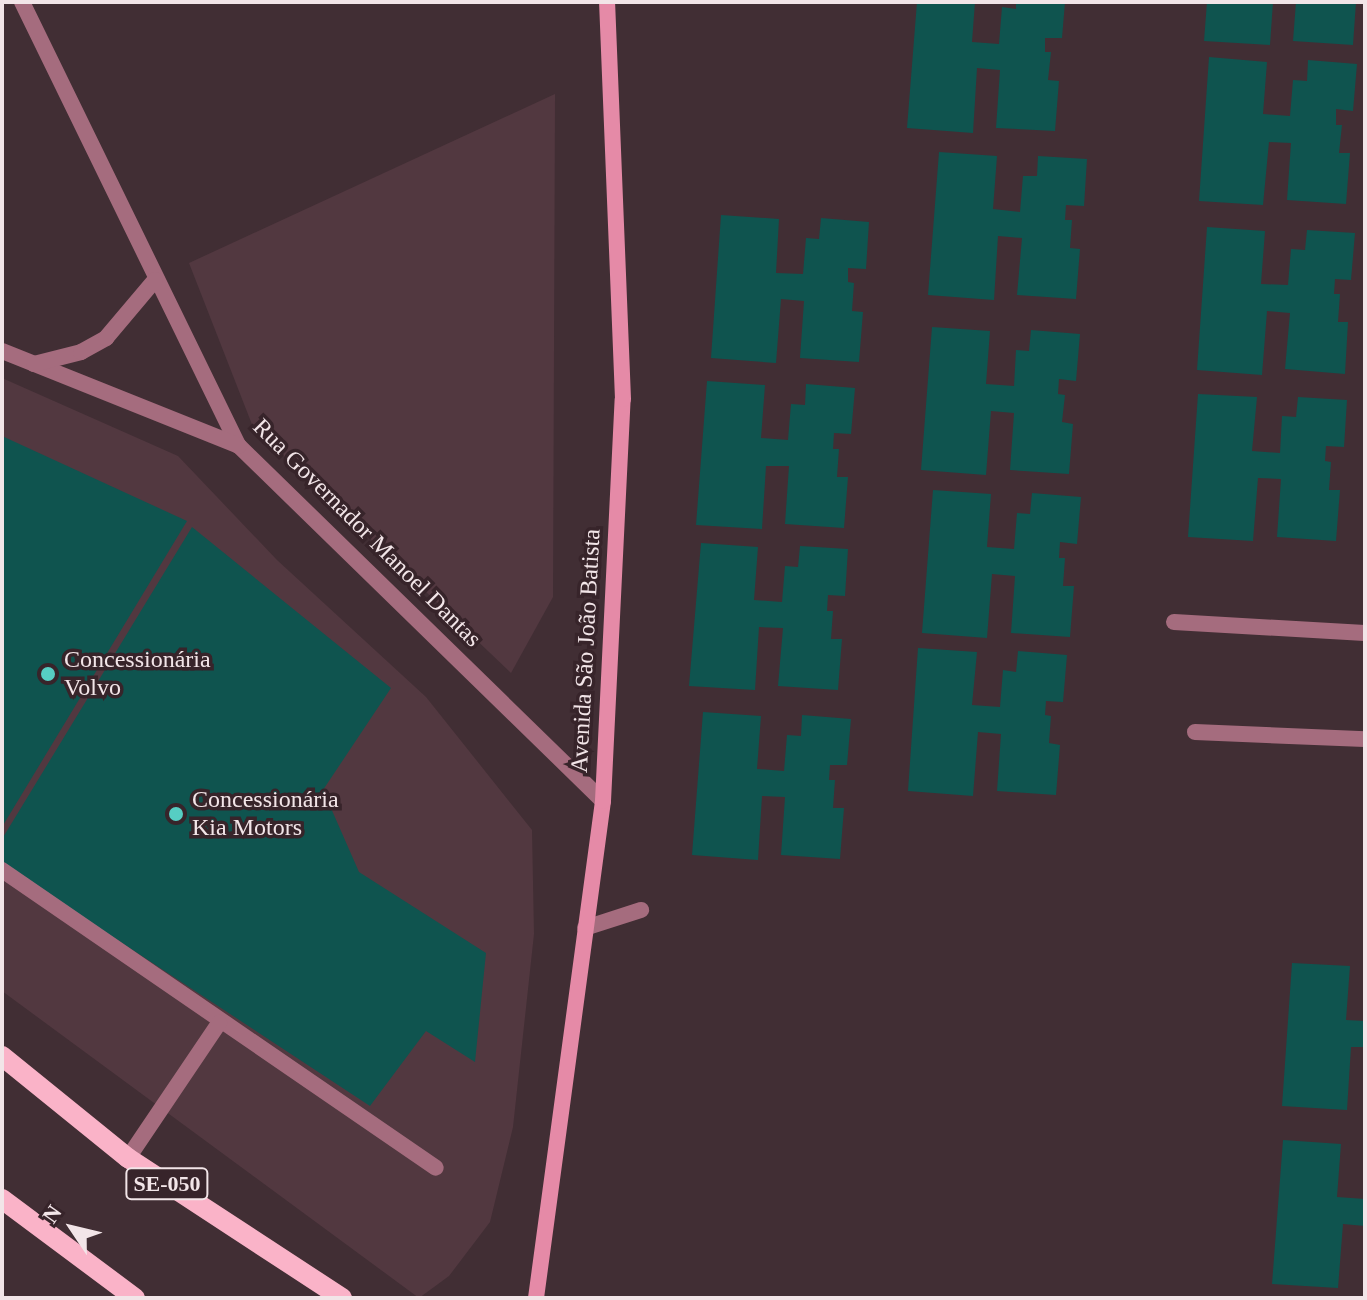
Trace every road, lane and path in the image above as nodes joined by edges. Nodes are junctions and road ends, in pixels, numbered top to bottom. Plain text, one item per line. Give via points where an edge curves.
1 (22, 2) edge
2 (607, 2) edge
3 (155, 280) junction
4 (2, 351) edge
5 (34, 364) junction
6 (239, 446) junction
7 (1174, 622) dead end
8 (1365, 633) edge
9 (1195, 732) dead end
10 (1365, 739) edge
11 (603, 801) junction
12 (2, 870) edge
13 (641, 910) dead end
14 (585, 928) junction
15 (219, 1023) junction
16 (2, 1056) edge
17 (128, 1158) junction
18 (436, 1168) dead end
19 (2, 1199) edge
20 (135, 1298) edge
21 (342, 1298) edge
22 (536, 1298) edge

1 - 3 street, Rua Governador Manoel Dantas
2 - 11 street, Avenida São João Batista via 623,399
3 - 5 street via 106,338 81,352
3 - 6 street, Rua Governador Manoel Dantas
4 - 5 street
5 - 6 street
6 - 11 street, Rua Governador Manoel Dantas
7 - 8 street
9 - 10 street
11 - 14 street, Avenida São João Batista
12 - 15 street
13 - 14 street
14 - 22 street, Avenida São João Batista
15 - 17 street
15 - 18 street
16 - 17 main road, SE-050
17 - 21 main road, SE-050
19 - 20 main road

